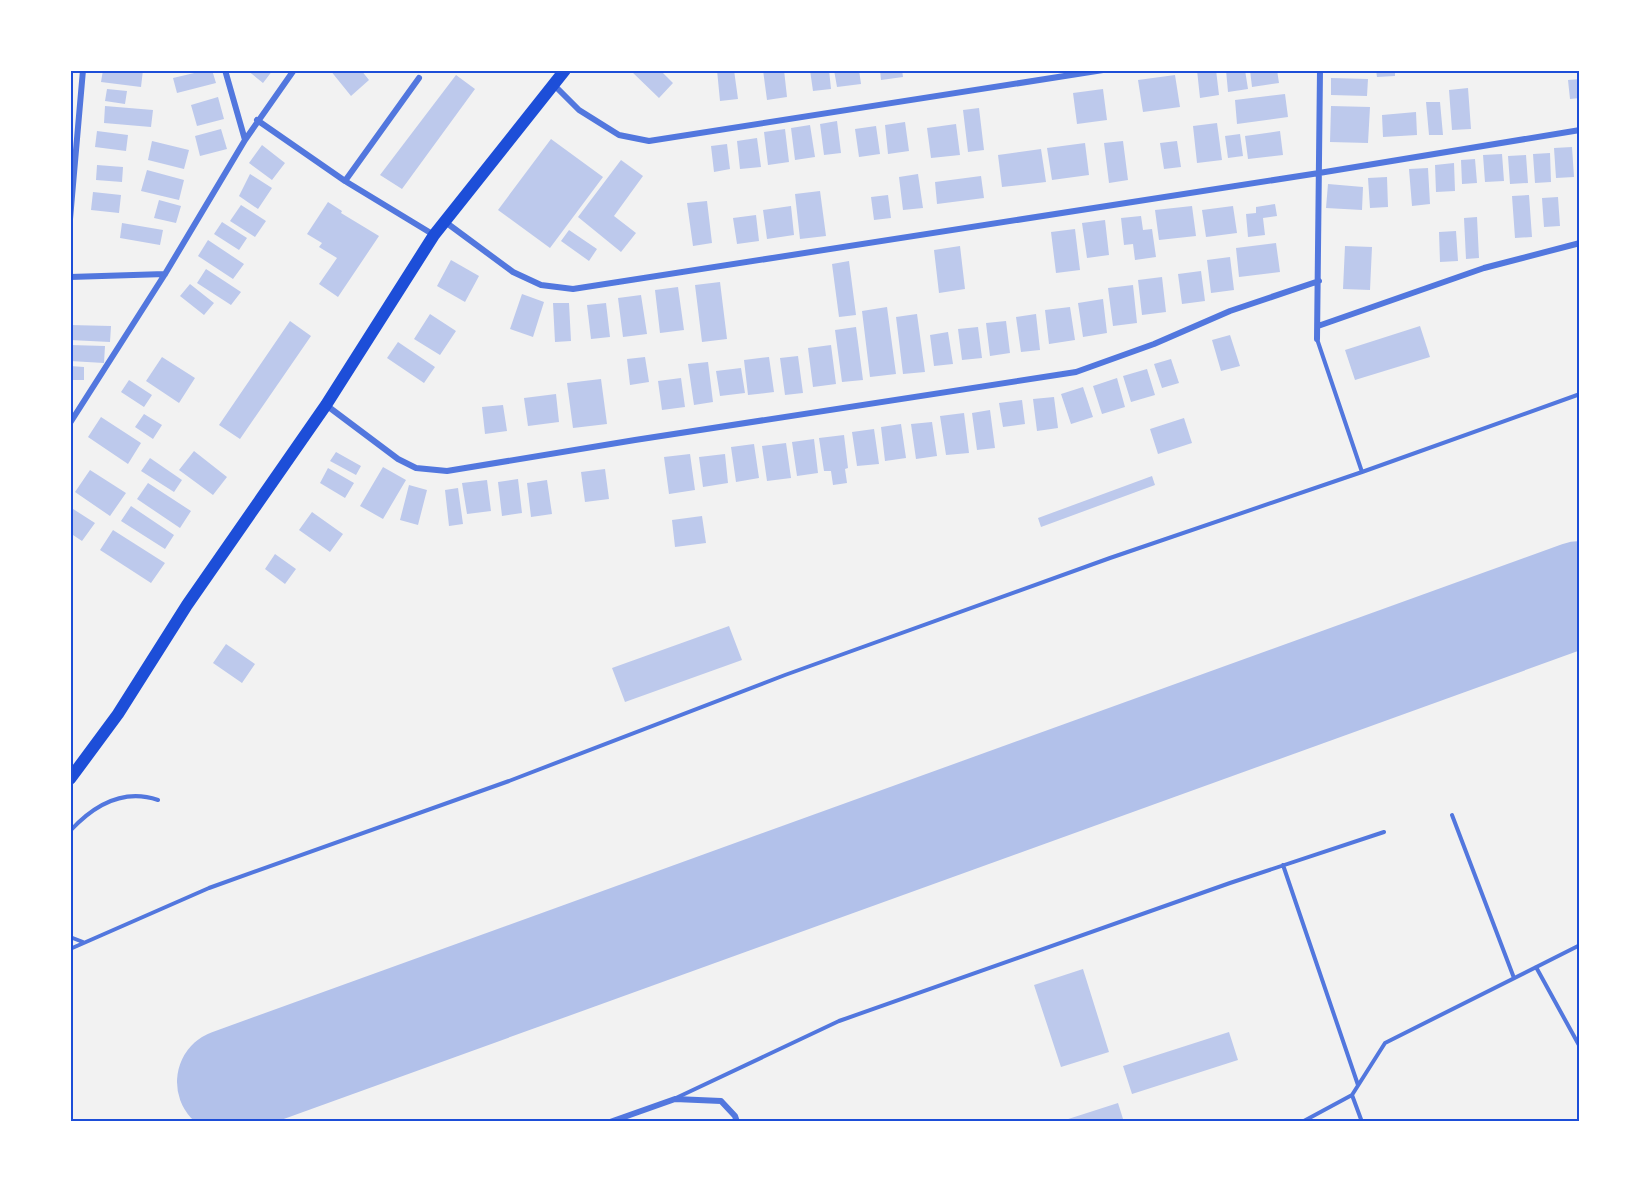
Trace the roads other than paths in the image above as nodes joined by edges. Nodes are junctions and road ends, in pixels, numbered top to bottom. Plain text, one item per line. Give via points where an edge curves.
1 (83, 70) edge
2 (225, 70) edge
3 (294, 70) edge
4 (565, 70) edge
5 (1103, 70) edge
6 (1320, 70) edge
7 (419, 78) dead end
8 (553, 85) junction
9 (257, 120) junction
10 (1580, 130) edge
11 (245, 140) junction
12 (1319, 173) junction
13 (345, 181) junction
14 (70, 219) edge
15 (444, 220) junction
16 (434, 235) junction
17 (1580, 243) edge
18 (165, 274) junction
19 (70, 277) edge
20 (1319, 281) junction
21 (1318, 326) junction
22 (1317, 339) joint
23 (1580, 394) edge
24 (326, 405) junction
25 (70, 423) edge
26 (1362, 472) junction
27 (70, 779) edge
28 (158, 800) dead end
29 (1452, 815) dead end
30 (70, 831) edge
31 (1384, 832) dead end
32 (1283, 865) junction
33 (70, 937) edge
34 (83, 943) junction
35 (1580, 945) edge
36 (70, 949) edge
37 (1536, 967) junction
38 (1514, 978) junction
39 (1580, 1047) edge
40 (1358, 1085) junction
41 (1352, 1095) junction
42 (675, 1099) junction
43 (610, 1122) edge
44 (737, 1122) edge
45 (1302, 1122) edge
46 (1362, 1122) edge

1 - 14 street
2 - 11 street
3 - 9 street
4 - 8 highway
5 - 8 street via 649,141 619,135 579,110
6 - 12 street
7 - 13 street
8 - 15 highway
9 - 11 street
9 - 13 street
10 - 12 street
11 - 18 street
12 - 15 street via 573,289 541,285 513,272
12 - 20 street
13 - 16 street
15 - 16 highway
16 - 24 highway
17 - 21 street via 1484,268
18 - 19 street
18 - 25 street
20 - 21 street
20 - 24 street via 1230,311 1076,372 447,471 416,468 398,459
21 - 22 street
22 - 26 lane
23 - 26 lane
24 - 27 highway
26 - 34 lane via 785,675 508,781 209,888
28 - 30 lane via 133,795 119,797 103,804
29 - 38 lane
31 - 32 lane
32 - 40 lane
32 - 42 lane via 839,1021
33 - 34 lane
34 - 36 lane
35 - 37 lane
37 - 38 lane
37 - 39 lane
38 - 40 lane via 1385,1043
40 - 41 lane
41 - 45 lane
41 - 46 lane
42 - 43 street
42 - 44 street via 721,1101

